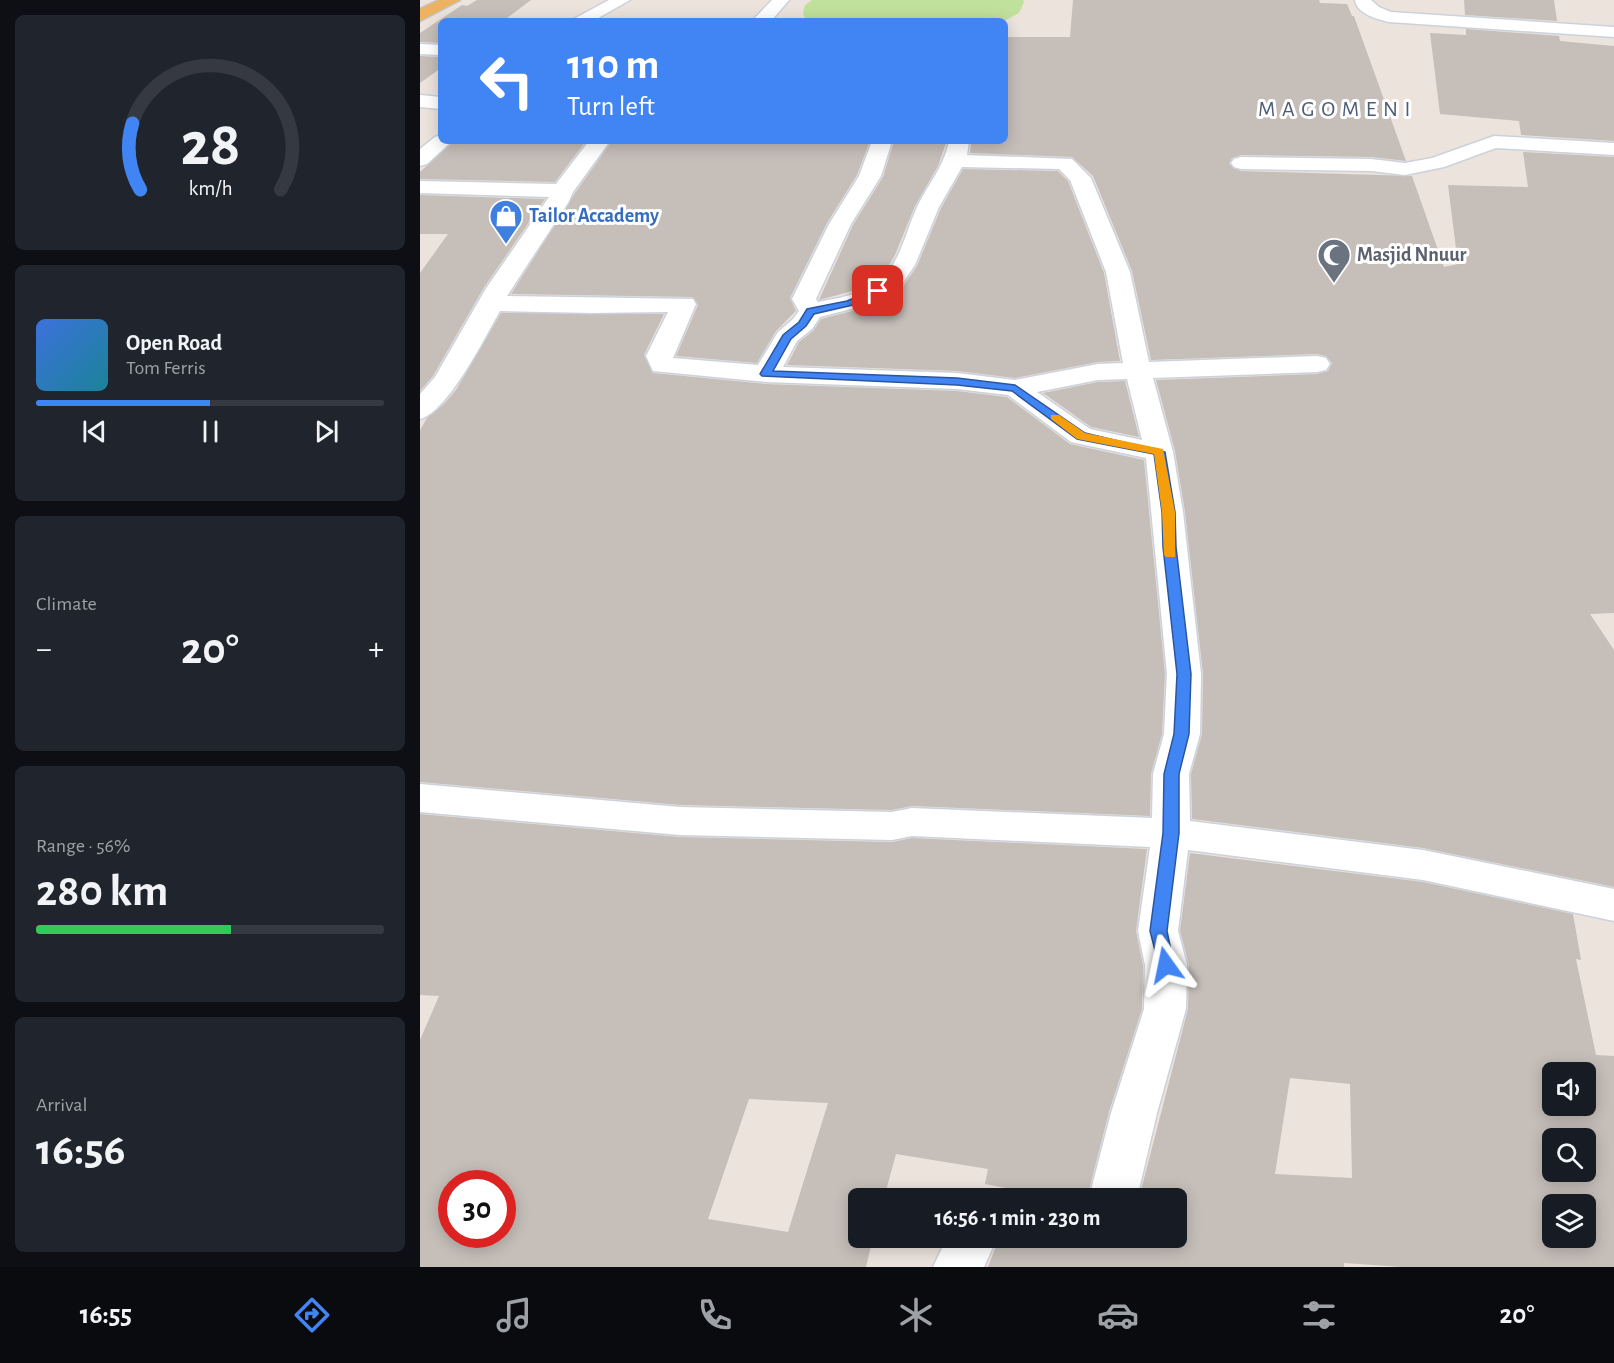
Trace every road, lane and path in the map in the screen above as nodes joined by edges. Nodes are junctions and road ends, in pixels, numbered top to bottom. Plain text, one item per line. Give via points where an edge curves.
1 (429, 0) edge
2 (452, 0) edge
3 (622, 0) edge
4 (781, 0) edge
5 (1363, 0) edge
6 (420, 4) edge
7 (420, 15) edge
8 (585, 18) edge
9 (764, 18) edge
10 (1614, 32) edge
11 (420, 49) edge
12 (438, 50) edge
13 (420, 102) edge
14 (438, 103) edge
15 (439, 144) edge
16 (598, 144) edge
17 (881, 144) edge
18 (1614, 149) edge
19 (957, 151) edge
20 (420, 160) edge
21 (1241, 163) dead end
22 (420, 187) edge
23 (562, 191) junction
24 (492, 303) junction
25 (811, 311) junction
26 (1317, 364) dead end
27 (1139, 370) junction
28 (766, 374) junction
29 (1015, 388) junction
30 (420, 411) edge
31 (1159, 452) junction
32 (420, 798) edge
33 (1171, 833) junction
34 (1614, 906) edge
35 (1115, 1188) edge
36 (968, 1248) edge
37 (958, 1267) edge

1 - 6 main road
2 - 7 main road
3 - 8 street
4 - 9 street
5 - 10 street via 1373,11 1389,17
11 - 12 street
13 - 14 street
15 - 20 street
16 - 23 street
17 - 25 street via 870,176 840,224 804,299
18 - 21 street via 1494,142 1437,163 1405,169
19 - 25 street via 892,283 850,303
19 - 27 street via 1065,163 1074,170 1118,272
22 - 23 street
23 - 24 street
24 - 28 street via 684,304 659,356 662,365
24 - 30 street via 446,381
25 - 28 street via 787,338
26 - 27 street
27 - 29 street via 1098,372
27 - 31 street
28 - 29 street via 957,381
29 - 31 street via 1081,436
31 - 33 street via 1184,674 1182,734 1171,774
32 - 33 street via 680,821 892,826 912,822
33 - 34 street via 1423,864
33 - 35 street via 1158,931 1166,965 1165,1009
36 - 37 street

